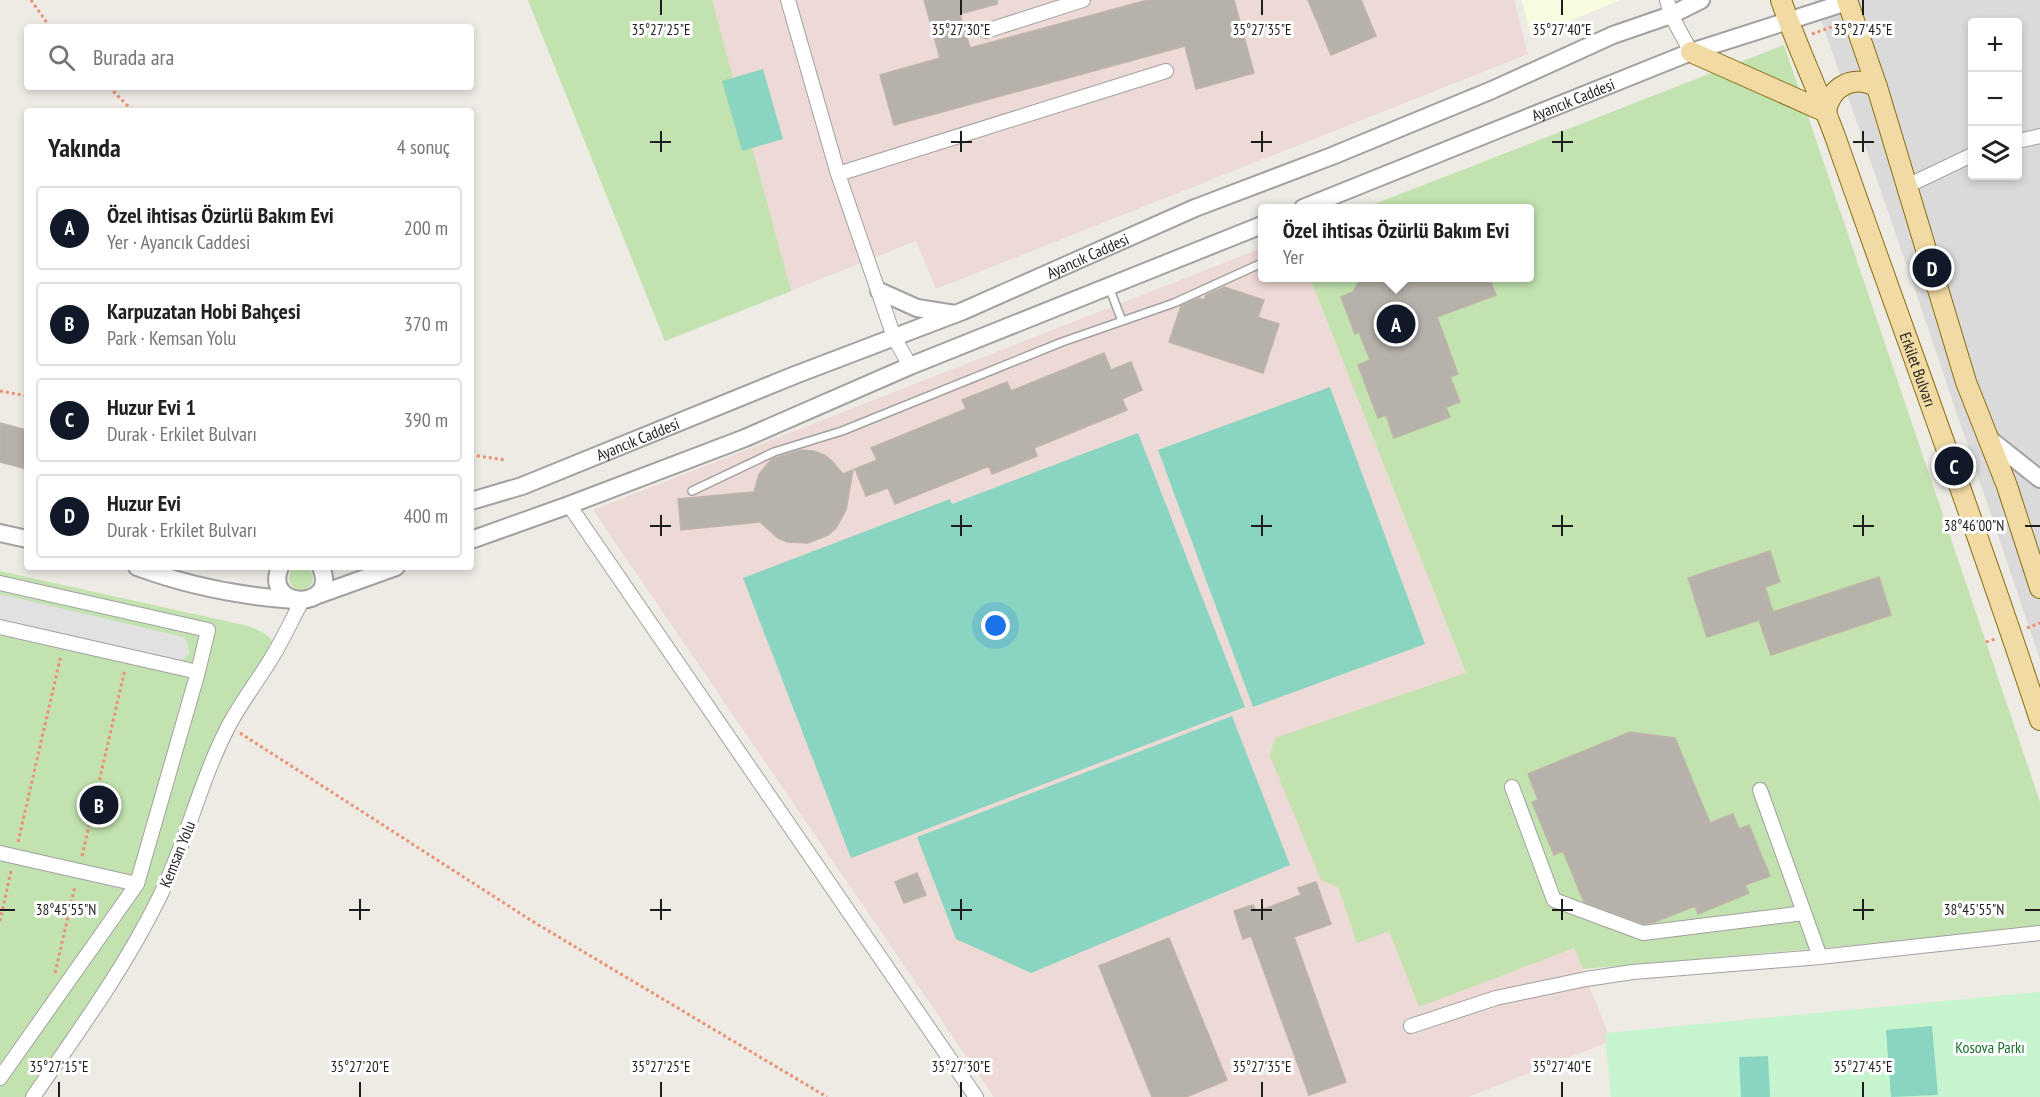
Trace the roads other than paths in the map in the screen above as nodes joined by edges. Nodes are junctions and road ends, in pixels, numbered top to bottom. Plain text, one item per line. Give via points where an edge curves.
1 (788, 0) edge
2 (1083, 0) edge
3 (1701, 0) edge
4 (1781, 0) edge
5 (1669, 7) edge
6 (1849, 7) edge
7 (1788, 21) junction
8 (986, 31) dead end
9 (1691, 52) junction
10 (1167, 71) dead end
11 (1877, 87) junction
12 (1826, 112) junction
13 (2040, 136) edge
14 (2022, 140) edge
15 (1968, 157) edge
16 (838, 174) junction
17 (1907, 186) junction
18 (1313, 204) edge
19 (1258, 227) edge
20 (1258, 264) edge
21 (1109, 287) junction
22 (879, 291) junction
23 (956, 314) junction
24 (1122, 321) junction
25 (894, 337) junction
26 (910, 366) junction
27 (1986, 437) junction
28 (2040, 479) edge
29 (692, 491) dead end
30 (474, 500) edge
31 (570, 505) junction
32 (0, 533) edge
33 (24, 538) edge
34 (474, 539) edge
35 (2036, 559) edge
36 (146, 570) edge
37 (279, 570) edge
38 (322, 570) edge
39 (387, 570) edge
40 (0, 583) edge
41 (2040, 588) edge
42 (304, 599) junction
43 (0, 629) edge
44 (198, 672) junction
45 (2040, 720) edge
46 (1512, 787) dead end
47 (1760, 790) dead end
48 (0, 853) edge
49 (137, 884) junction
50 (1804, 913) junction
51 (2040, 933) edge
52 (1820, 957) junction
53 (1411, 1026) dead end
54 (0, 1078) edge
55 (33, 1097) edge
56 (976, 1097) edge

1 - 16 street
2 - 8 street
3 - 5 street, Ayancık Caddesi
4 - 7 main road, Erkilet Bulvarı
5 - 9 street
5 - 23 street, Ayancık Caddesi via 1492,90 1195,208
6 - 7 street, Ayancık Caddesi
6 - 11 main road
7 - 9 street, Ayancık Caddesi
7 - 12 main road, Erkilet Bulvarı
9 - 12 main road
9 - 18 street, Ayancık Caddesi
10 - 16 street
11 - 12 main road via 1861,81 1844,84 1831,96
11 - 17 main road
12 - 45 main road, Erkilet Bulvarı via 1954,466
13 - 14 street
15 - 17 street
16 - 22 street
17 - 27 main road
19 - 21 street
20 - 24 lane via 1174,303
21 - 24 lane
21 - 26 street
22 - 23 street via 917,308
22 - 25 street
23 - 25 street, Ayancık Caddesi
24 - 29 lane via 842,431 774,452
25 - 26 street
25 - 30 street, Ayancık Caddesi via 522,486
26 - 31 street via 745,438
27 - 28 street
27 - 35 main road
31 - 34 street
31 - 56 street
32 - 33 street
35 - 41 main road
36 - 42 street via 214,589 267,598
37 - 42 street via 279,585 288,597
38 - 42 street via 323,584
39 - 42 street
40 - 44 street via 208,630
42 - 55 street, Kemsan Yolu via 228,726 145,927
43 - 44 street
44 - 49 street
46 - 50 street via 1554,900 1643,933
47 - 50 street
48 - 49 street
49 - 54 street
50 - 52 street
51 - 52 street
52 - 53 street via 1586,979 1496,998

